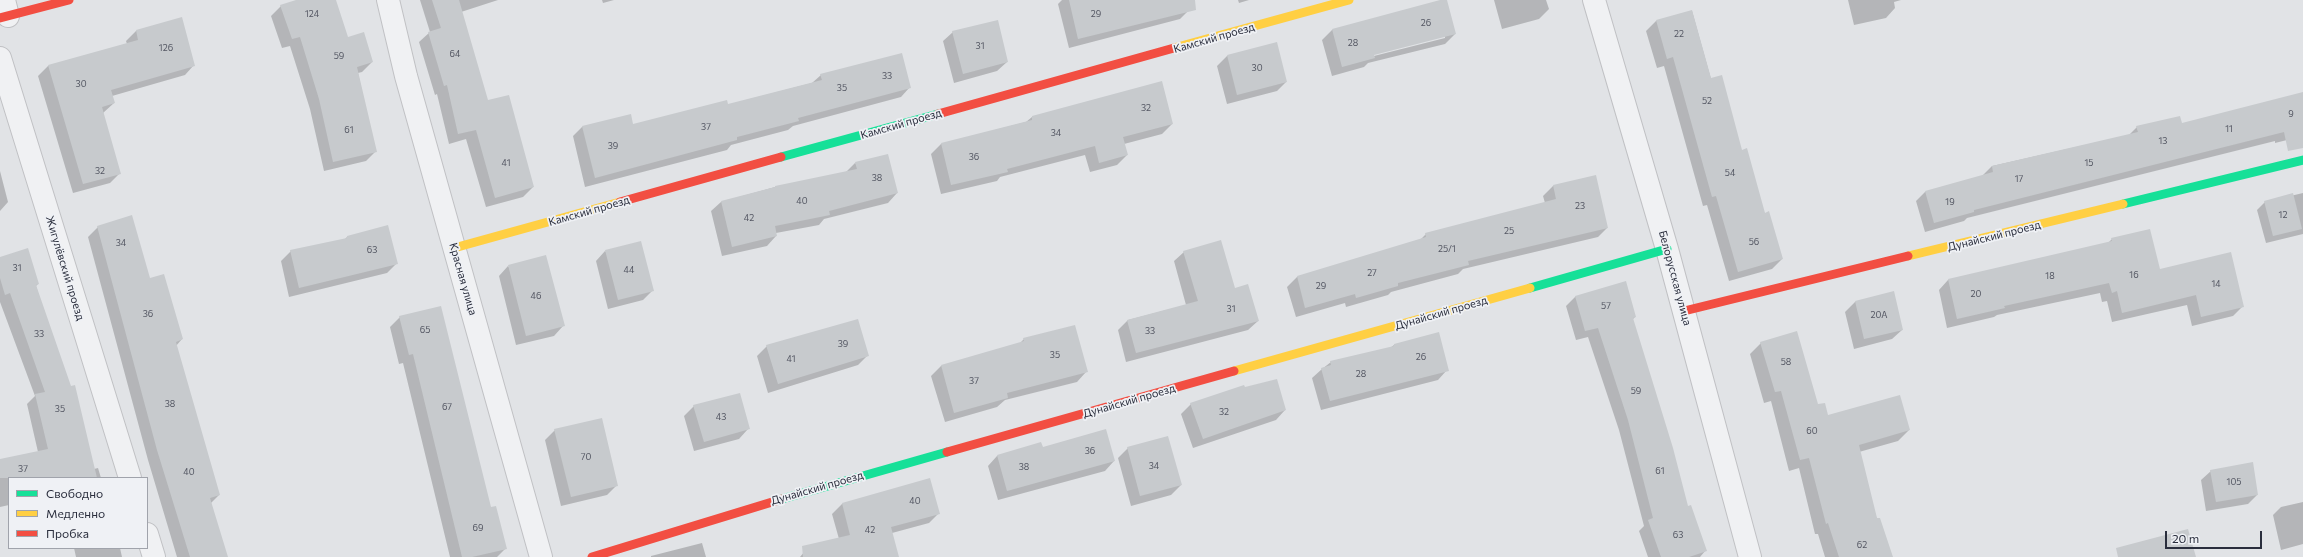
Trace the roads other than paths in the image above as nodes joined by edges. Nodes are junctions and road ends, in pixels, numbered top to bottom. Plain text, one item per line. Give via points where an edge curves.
1 (69, 0) edge
2 (388, 0) edge
3 (1349, 0) edge
4 (1594, 0) edge
5 (4, 11) edge
6 (0, 58) edge
7 (2303, 160) edge
8 (454, 248) junction
9 (1667, 249) junction
10 (1684, 312) junction
11 (130, 477) edge
12 (148, 537) edge
13 (154, 557) edge
14 (541, 557) edge
15 (592, 557) edge
16 (1750, 557) edge

1 - 5 street
2 - 8 street, Красная улица via 406,76
3 - 8 street, Камский проезд
4 - 9 street, Белорусская улица
6 - 11 street, Жигулёвский проезд
7 - 10 street, Дунайский проезд
8 - 14 street, Красная улица
9 - 10 street, Белорусская улица
9 - 15 street, Дунайский проезд via 738,510
10 - 16 street, Белорусская улица
12 - 13 street

